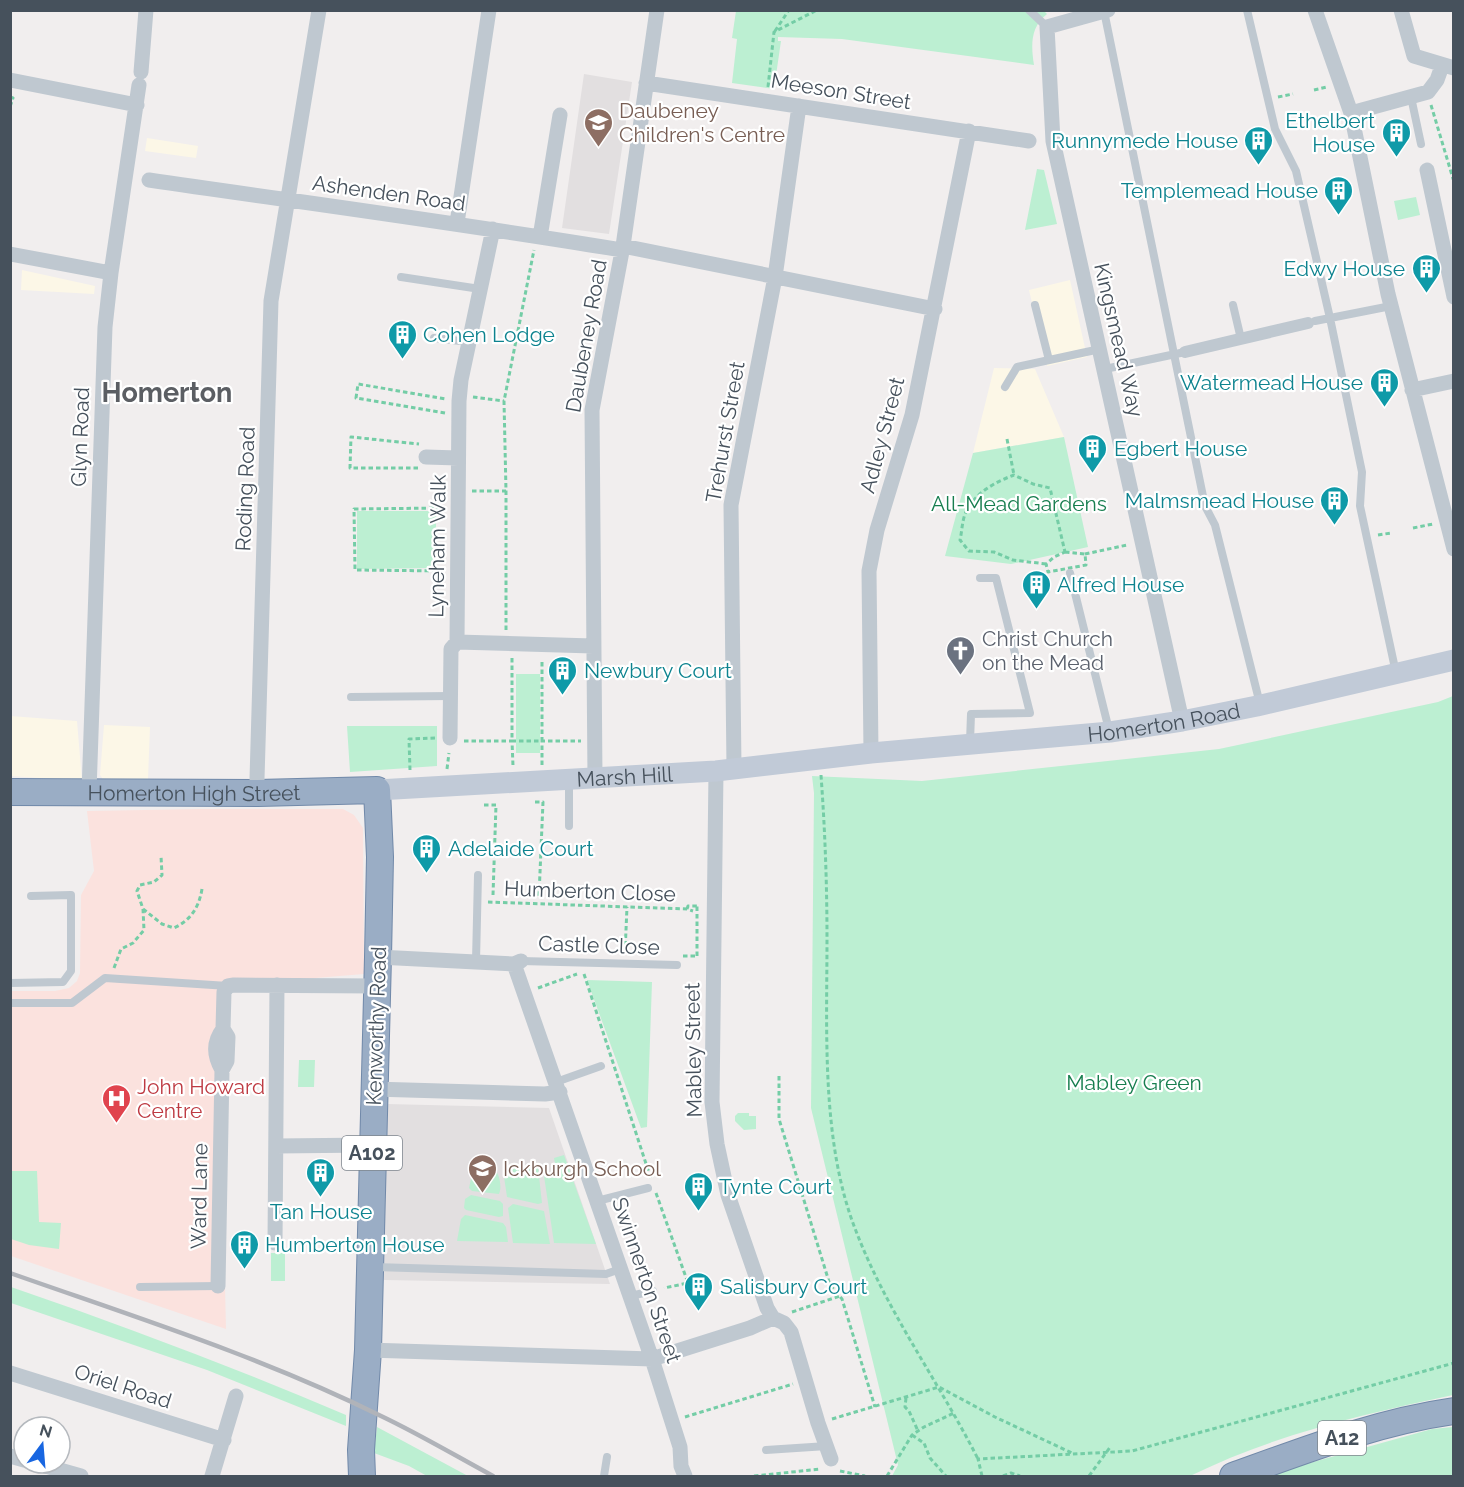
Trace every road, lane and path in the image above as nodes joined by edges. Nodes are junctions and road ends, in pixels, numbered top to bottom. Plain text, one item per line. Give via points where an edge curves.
1 (146, 10) edge
2 (319, 10) edge
3 (489, 10) edge
4 (657, 10) edge
5 (789, 10) edge
6 (817, 10) edge
7 (1029, 10) edge
8 (1246, 10) edge
9 (1315, 10) edge
10 (1401, 10) edge
11 (1106, 11) edge
12 (1047, 27) junction
13 (774, 32) junction
14 (1448, 67) edge
15 (10, 80) edge
16 (646, 83) junction
17 (1428, 92) junction
18 (1293, 94) dead end
19 (10, 97) edge
20 (1411, 97) junction
21 (1268, 99) junction
22 (766, 100) junction
23 (137, 105) junction
24 (800, 106) junction
25 (10, 107) edge
26 (1351, 113) junction
27 (560, 114) dead end
28 (969, 131) junction
29 (1029, 141) dead end
30 (1421, 144) dead end
31 (1426, 170) dead end
32 (149, 180) dead end
33 (1453, 180) edge
34 (289, 201) junction
35 (457, 223) junction
36 (493, 229) junction
37 (539, 236) junction
38 (622, 248) junction
39 (10, 254) edge
40 (111, 273) junction
41 (401, 277) dead end
42 (775, 277) junction
43 (480, 289) junction
44 (1453, 290) edge
45 (1035, 305) dead end
46 (1233, 305) dead end
47 (1391, 306) junction
48 (935, 309) junction
49 (1330, 318) junction
50 (1312, 322) joint
51 (434, 338) dead end
52 (1241, 339) junction
53 (469, 342) junction
54 (1100, 349) junction
55 (1179, 354) junction
56 (1049, 360) junction
57 (1105, 369) junction
58 (1454, 381) edge
59 (1005, 387) dead end
60 (1412, 390) junction
61 (504, 401) junction
62 (459, 404) junction
63 (1007, 439) dead end
64 (426, 457) junction
65 (458, 458) junction
66 (1014, 475) junction
67 (458, 491) junction
68 (506, 491) junction
69 (458, 508) junction
70 (1446, 522) junction
71 (1413, 528) dead end
72 (1143, 542) junction
73 (1454, 549) edge
74 (1065, 552) dead end
75 (1085, 554) dead end
76 (1046, 564) dead end
77 (457, 571) junction
78 (1070, 573) dead end
79 (980, 578) dead end
80 (457, 642) junction
81 (509, 644) junction
82 (542, 645) junction
83 (594, 646) junction
84 (1454, 660) edge
85 (1396, 675) junction
86 (451, 696) junction
87 (351, 697) dead end
88 (1261, 705) junction
89 (1182, 721) junction
90 (1110, 732) junction
91 (432, 739) dead end
92 (455, 739) joint
93 (512, 741) junction
94 (542, 741) junction
95 (595, 741) junction
96 (970, 744) junction
97 (871, 753) junction
98 (819, 759) junction
99 (542, 767) dead end
100 (513, 768) dead end
101 (725, 769) junction
102 (410, 774) dead end
103 (596, 778) junction
104 (569, 779) junction
105 (377, 790) junction
106 (10, 792) edge
107 (89, 792) junction
108 (258, 793) junction
109 (535, 802) dead end
110 (484, 805) dead end
111 (568, 826) dead end
112 (161, 856) dead end
113 (478, 875) dead end
114 (202, 889) dead end
115 (493, 895) dead end
116 (31, 896) dead end
117 (539, 896) dead end
118 (491, 903) dead end
119 (627, 907) junction
120 (687, 907) junction
121 (143, 909) junction
122 (693, 911) dead end
123 (678, 956) dead end
124 (378, 957) junction
125 (476, 961) junction
126 (518, 962) junction
127 (625, 963) junction
128 (677, 965) dead end
129 (112, 979) junction
130 (10, 982) edge
131 (277, 985) junction
132 (377, 986) junction
133 (226, 989) junction
134 (525, 993) junction
135 (10, 1003) edge
136 (601, 1066) dead end
137 (779, 1076) dead end
138 (558, 1087) junction
139 (374, 1089) junction
140 (372, 1145) junction
141 (276, 1146) junction
142 (648, 1188) dead end
143 (597, 1201) junction
144 (275, 1243) dead end
145 (370, 1267) junction
146 (620, 1269) junction
147 (218, 1286) joint
148 (140, 1287) dead end
149 (653, 1291) joint
150 (630, 1296) junction
151 (840, 1296) junction
152 (774, 1318) junction
153 (368, 1350) junction
154 (652, 1359) junction
155 (1454, 1363) edge
156 (10, 1373) edge
157 (806, 1380) junction
158 (939, 1387) junction
159 (236, 1396) dead end
160 (906, 1397) junction
161 (875, 1407) junction
162 (1454, 1411) edge
163 (954, 1413) junction
164 (672, 1421) junction
165 (818, 1423) junction
166 (918, 1431) junction
167 (912, 1436) junction
168 (224, 1440) junction
169 (1111, 1446) dead end
170 (766, 1450) dead end
171 (1107, 1452) junction
172 (1074, 1454) junction
173 (607, 1456) dead end
174 (978, 1459) junction
175 (829, 1461) junction
176 (212, 1476) edge
177 (362, 1476) edge
178 (604, 1476) edge
179 (685, 1476) edge
180 (754, 1476) edge
181 (865, 1476) edge
182 (887, 1476) edge
183 (946, 1476) edge
184 (982, 1476) edge
185 (1004, 1476) edge
186 (1020, 1476) edge
187 (1089, 1476) edge
188 (1233, 1476) edge

1 - 23 street, Glyn Road
2 - 34 street, Roding Road
3 - 35 street
4 - 16 street, Daubeney Road
5 - 13 path
6 - 13 path
7 - 12 lane
8 - 21 lane
9 - 26 street
10 - 14 street via 1414,56
11 - 12 street
11 - 55 lane
12 - 54 street, Kingsmead Way via 1053,141
13 - 22 path
14 - 17 street
15 - 23 street
16 - 22 street, Meeson Street
16 - 38 street, Daubeney Road
17 - 20 street
17 - 33 path
18 - 21 path
19 - 25 path
20 - 26 street
20 - 30 lane
21 - 49 lane via 1275,129 1296,171
22 - 24 street, Meeson Street
23 - 40 street, Glyn Road
24 - 28 street, Meeson Street
24 - 42 street, Trehurst Street
26 - 47 street
27 - 37 street
28 - 29 street, Meeson Street
28 - 48 street, Adley Street
31 - 44 street
32 - 34 street, Ashenden Road
34 - 35 street, Ashenden Road
34 - 108 street, Roding Road via 271,301
35 - 36 street, Ashenden Road
36 - 37 street, Ashenden Road
36 - 43 street, Lyneham Walk
37 - 38 street, Ashenden Road
37 - 61 path
38 - 42 street, Ashenden Road
38 - 83 street, Daubeney Road via 592,410
39 - 40 street
40 - 107 street, Glyn Road via 102,382
41 - 43 lane
42 - 48 street, Ashenden Road
42 - 101 street, Trehurst Street via 731,505
43 - 53 street, Lyneham Walk
45 - 56 lane
46 - 52 lane
47 - 49 lane
47 - 60 street
48 - 97 street, Adley Street via 912,415 877,530 869,571
49 - 50 lane
49 - 85 lane via 1362,472 1360,506
50 - 52 street
51 - 53 lane
52 - 55 street
53 - 62 street, Lyneham Walk
54 - 56 lane
54 - 57 street, Kingsmead Way
55 - 57 lane
55 - 88 lane via 1205,506 1215,525
56 - 59 lane via 1017,367
57 - 72 street, Kingsmead Way
58 - 60 street
60 - 70 street
61 - 62 path
61 - 68 path
62 - 62 path via 356,398 358,384
62 - 65 street, Lyneham Walk
63 - 66 path
64 - 64 path via 350,468 351,437
64 - 65 street, Lyneham Walk
65 - 67 street, Lyneham Walk
66 - 74 path via 1050,488
66 - 76 path via 979,495 966,512 960,540 969,551 994,552 1013,560
67 - 68 path
67 - 69 street, Lyneham Walk
68 - 81 path
69 - 77 street, Lyneham Walk
69 - 77 path via 354,509 355,570
70 - 71 path
70 - 73 street
72 - 75 path
72 - 89 street, Kingsmead Way
77 - 80 street, Lyneham Walk
78 - 90 lane
79 - 96 lane via 996,578 1030,713 970,714
80 - 81 street, Lyneham Walk
80 - 86 street via 451,649
81 - 82 street, Lyneham Walk
81 - 93 path
82 - 83 street, Lyneham Walk
82 - 94 path
83 - 95 street, Daubeney Road
84 - 85 main road, Homerton Road
85 - 88 main road, Homerton Road
86 - 87 lane
86 - 92 street
88 - 89 main road, Homerton Road
89 - 90 main road, Homerton Road
90 - 96 main road, Homerton Road
91 - 102 path via 409,739
92 - 93 path
93 - 94 path
93 - 100 path
94 - 95 path
94 - 99 path
95 - 103 street, Daubeney Road
96 - 97 main road, Homerton Road
97 - 98 main road, Marsh Hill
98 - 101 main road, Marsh Hill
98 - 158 path via 827,864 827,1047 836,1154 855,1230 888,1302
101 - 103 main road, Marsh Hill
101 - 152 street, Mabley Street via 712,1102 728,1194 767,1308
103 - 104 main road, Marsh Hill
104 - 105 main road, Marsh Hill
104 - 111 lane
105 - 108 highway, Homerton High Street
105 - 124 highway, Kenworthy Road / A102
106 - 107 highway, Homerton High Street
107 - 108 highway, Homerton High Street
109 - 117 path, Humberton Close via 543,802
110 - 115 path, Humberton Close via 496,805
112 - 121 path via 162,875 154,882 140,885 137,891
113 - 125 lane
114 - 121 path via 199,905 174,928
116 - 130 lane via 71,895 71,971 63,982
118 - 119 path, Humberton Close
119 - 120 path, Humberton Close
119 - 127 path
120 - 122 path, Humberton Close
120 - 123 path via 696,906 695,956
121 - 129 path via 144,930 133,943 121,948
124 - 125 street
124 - 132 highway, Kenworthy Road / A102
125 - 126 street
126 - 127 lane, Castle Close
126 - 134 street, Swinnerton Street
127 - 128 lane, Castle Close
129 - 133 lane
129 - 135 lane via 105,978 72,1003
131 - 132 street
131 - 133 street
131 - 141 street
132 - 139 highway, Kenworthy Road / A102
133 - 147 street, Ward Lane via 223,1029 216,1038 216,1060 222,1070
134 - 138 street, Swinnerton Street
134 - 149 path via 584,971 687,1283
136 - 138 lane
137 - 151 path via 779,1119 830,1285
138 - 139 street via 545,1094
138 - 143 street, Swinnerton Street
139 - 140 highway, Kenworthy Road / A102
140 - 141 street
140 - 145 highway, Kenworthy Road / A102
141 - 144 street
142 - 143 lane
143 - 146 street, Swinnerton Street
145 - 146 lane via 606,1274
145 - 153 highway, Kenworthy Road / A102
146 - 150 street, Swinnerton Street
147 - 148 lane
149 - 150 lane
150 - 154 street, Swinnerton Street
151 - 152 path
151 - 161 path
152 - 154 street
152 - 157 street, Mabley Street via 791,1332
153 - 154 street
153 - 177 highway, Kenworthy Road / A102
154 - 164 street, Swinnerton Street
155 - 171 path via 1164,1443
156 - 168 street, Oriel Road
157 - 164 path
157 - 165 street, Mabley Street
158 - 160 path
158 - 163 path
158 - 172 path
159 - 168 street
160 - 161 path
160 - 166 path via 905,1407
161 - 165 path
162 - 188 highway, A12 via 1328,1442
163 - 166 path
163 - 174 path
164 - 179 street, Swinnerton Street
165 - 175 street, Mabley Street
166 - 167 path
167 - 182 path
167 - 183 path via 924,1443 930,1458
168 - 176 street
169 - 171 path
170 - 175 lane
171 - 172 path
171 - 187 path
172 - 174 path
173 - 178 lane
174 - 184 path
175 - 180 path
175 - 181 path
185 - 186 path

